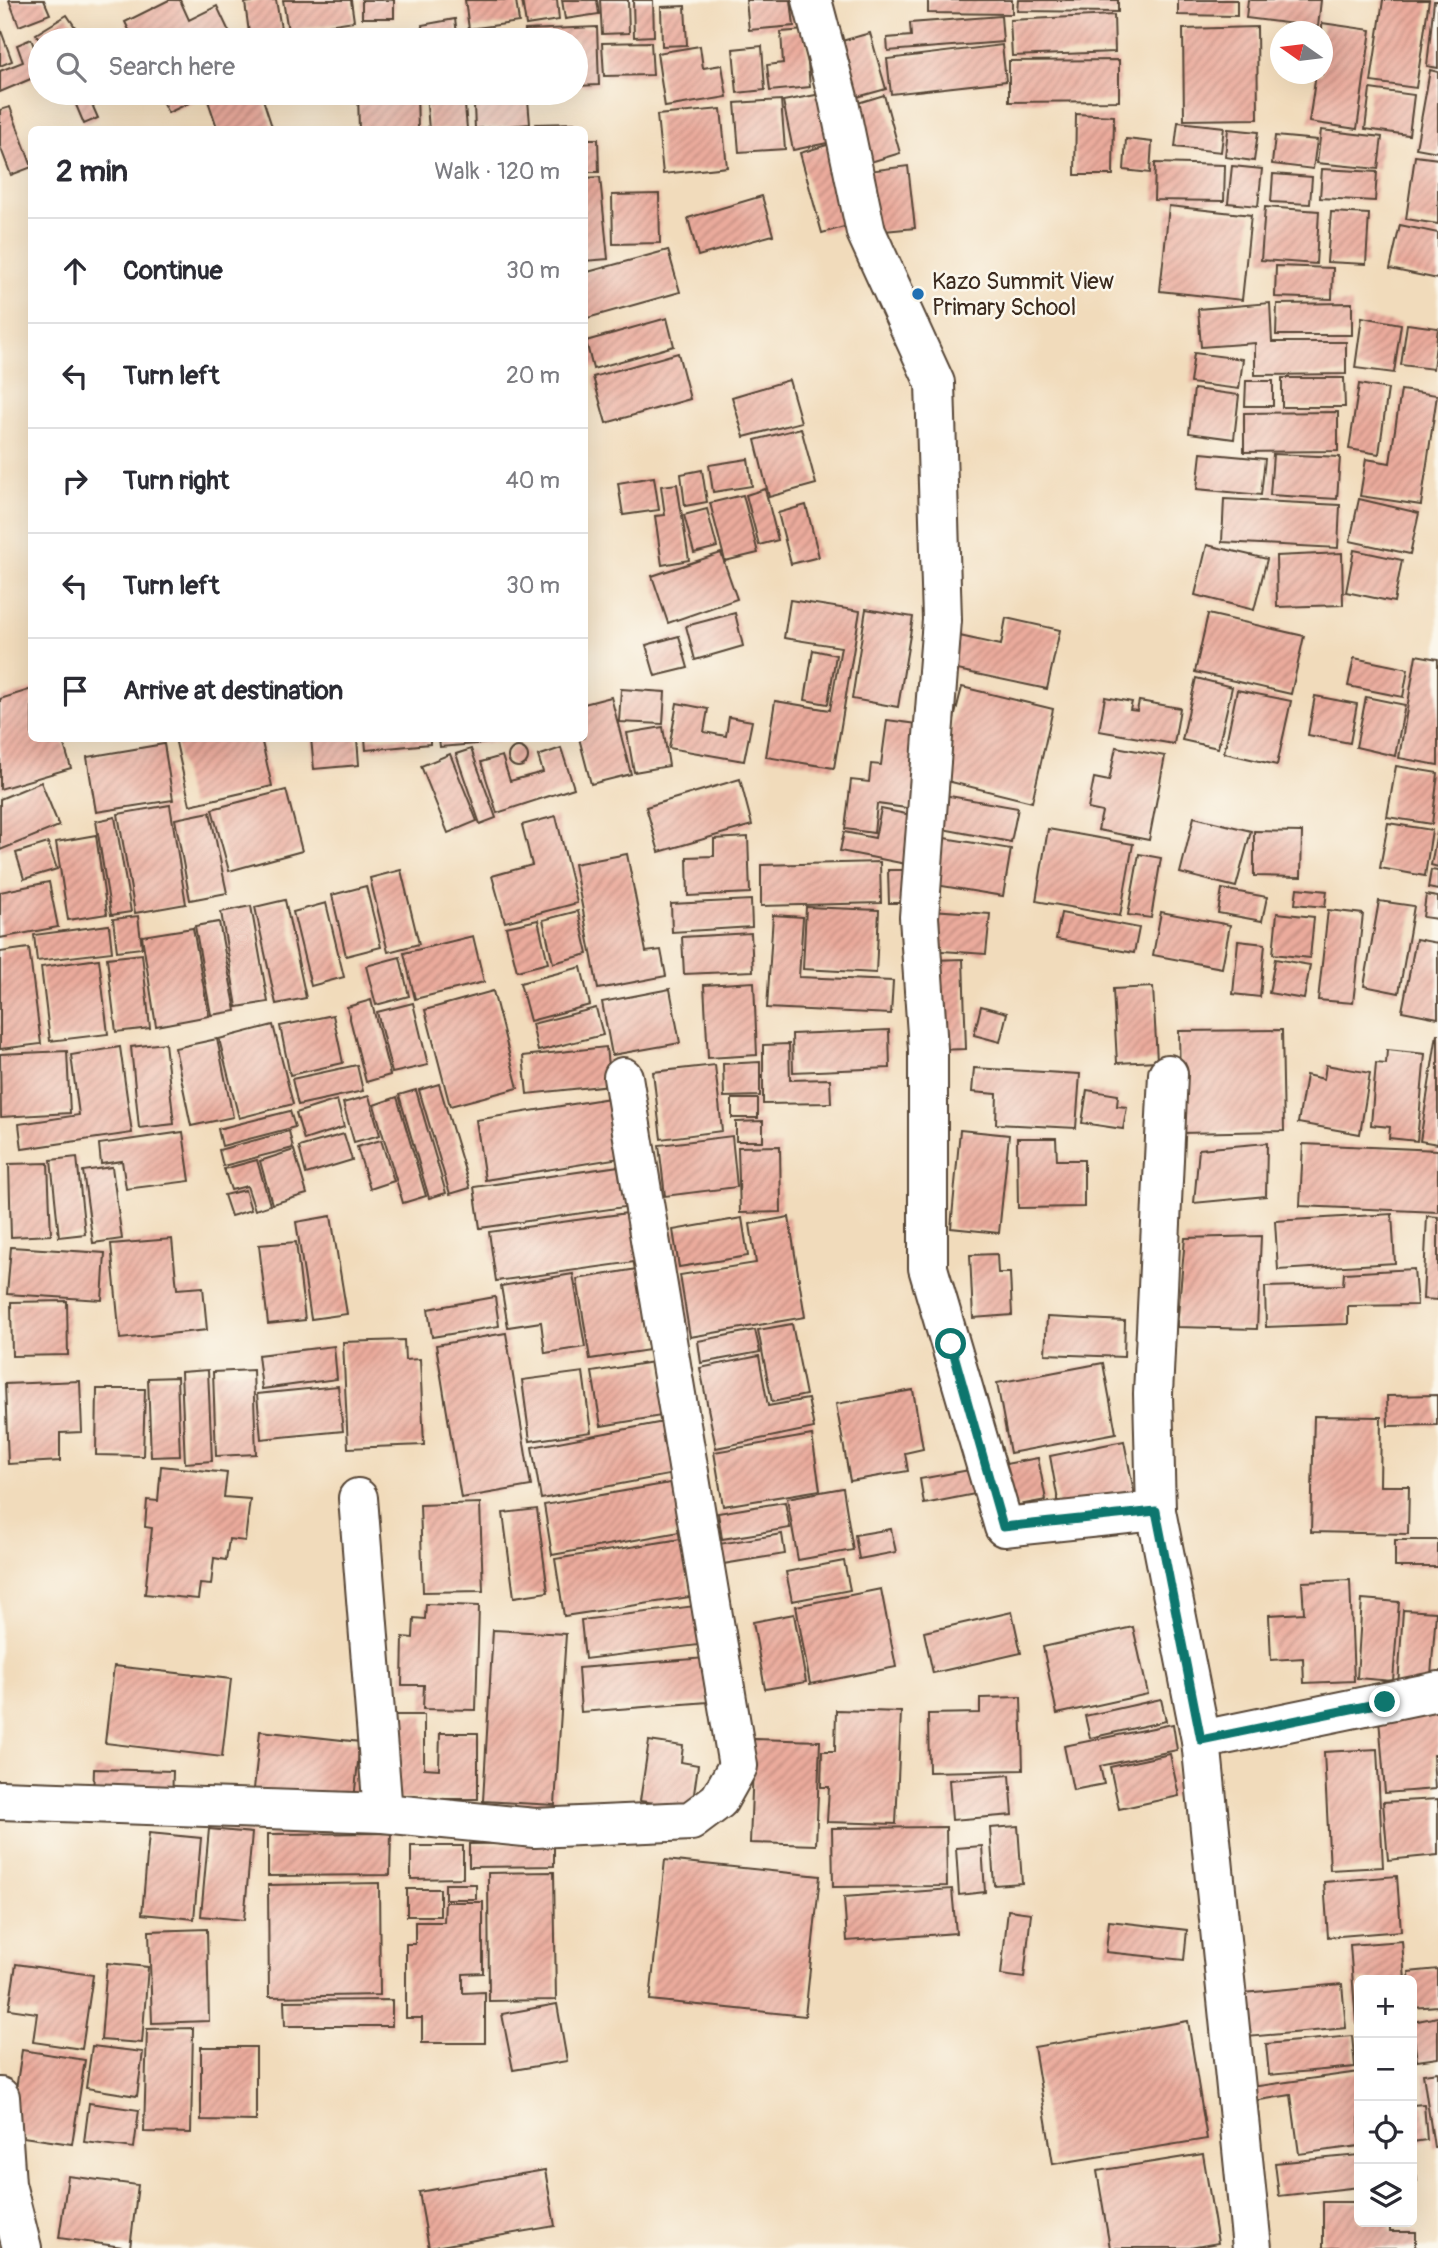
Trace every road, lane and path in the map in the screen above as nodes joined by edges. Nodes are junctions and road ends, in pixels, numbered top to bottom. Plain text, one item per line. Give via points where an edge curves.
1 (812, 0) edge
2 (1168, 1074) dead end
3 (623, 1077) dead end
4 (358, 1498) dead end
5 (1156, 1511) junction
6 (1438, 1691) edge
7 (1201, 1740) junction
8 (0, 1800) edge
9 (383, 1812) junction
10 (0, 2097) edge
11 (22, 2248) edge
12 (1252, 2248) edge

1 - 5 street via 866,232 935,383 942,620 919,917 928,1049 928,1268 1003,1527
2 - 5 street via 1153,1394
3 - 9 street via 738,1766 719,1800 691,1821 536,1828
4 - 9 street
5 - 7 street
6 - 7 street
7 - 12 street
8 - 9 street
10 - 11 street via 6,2184

